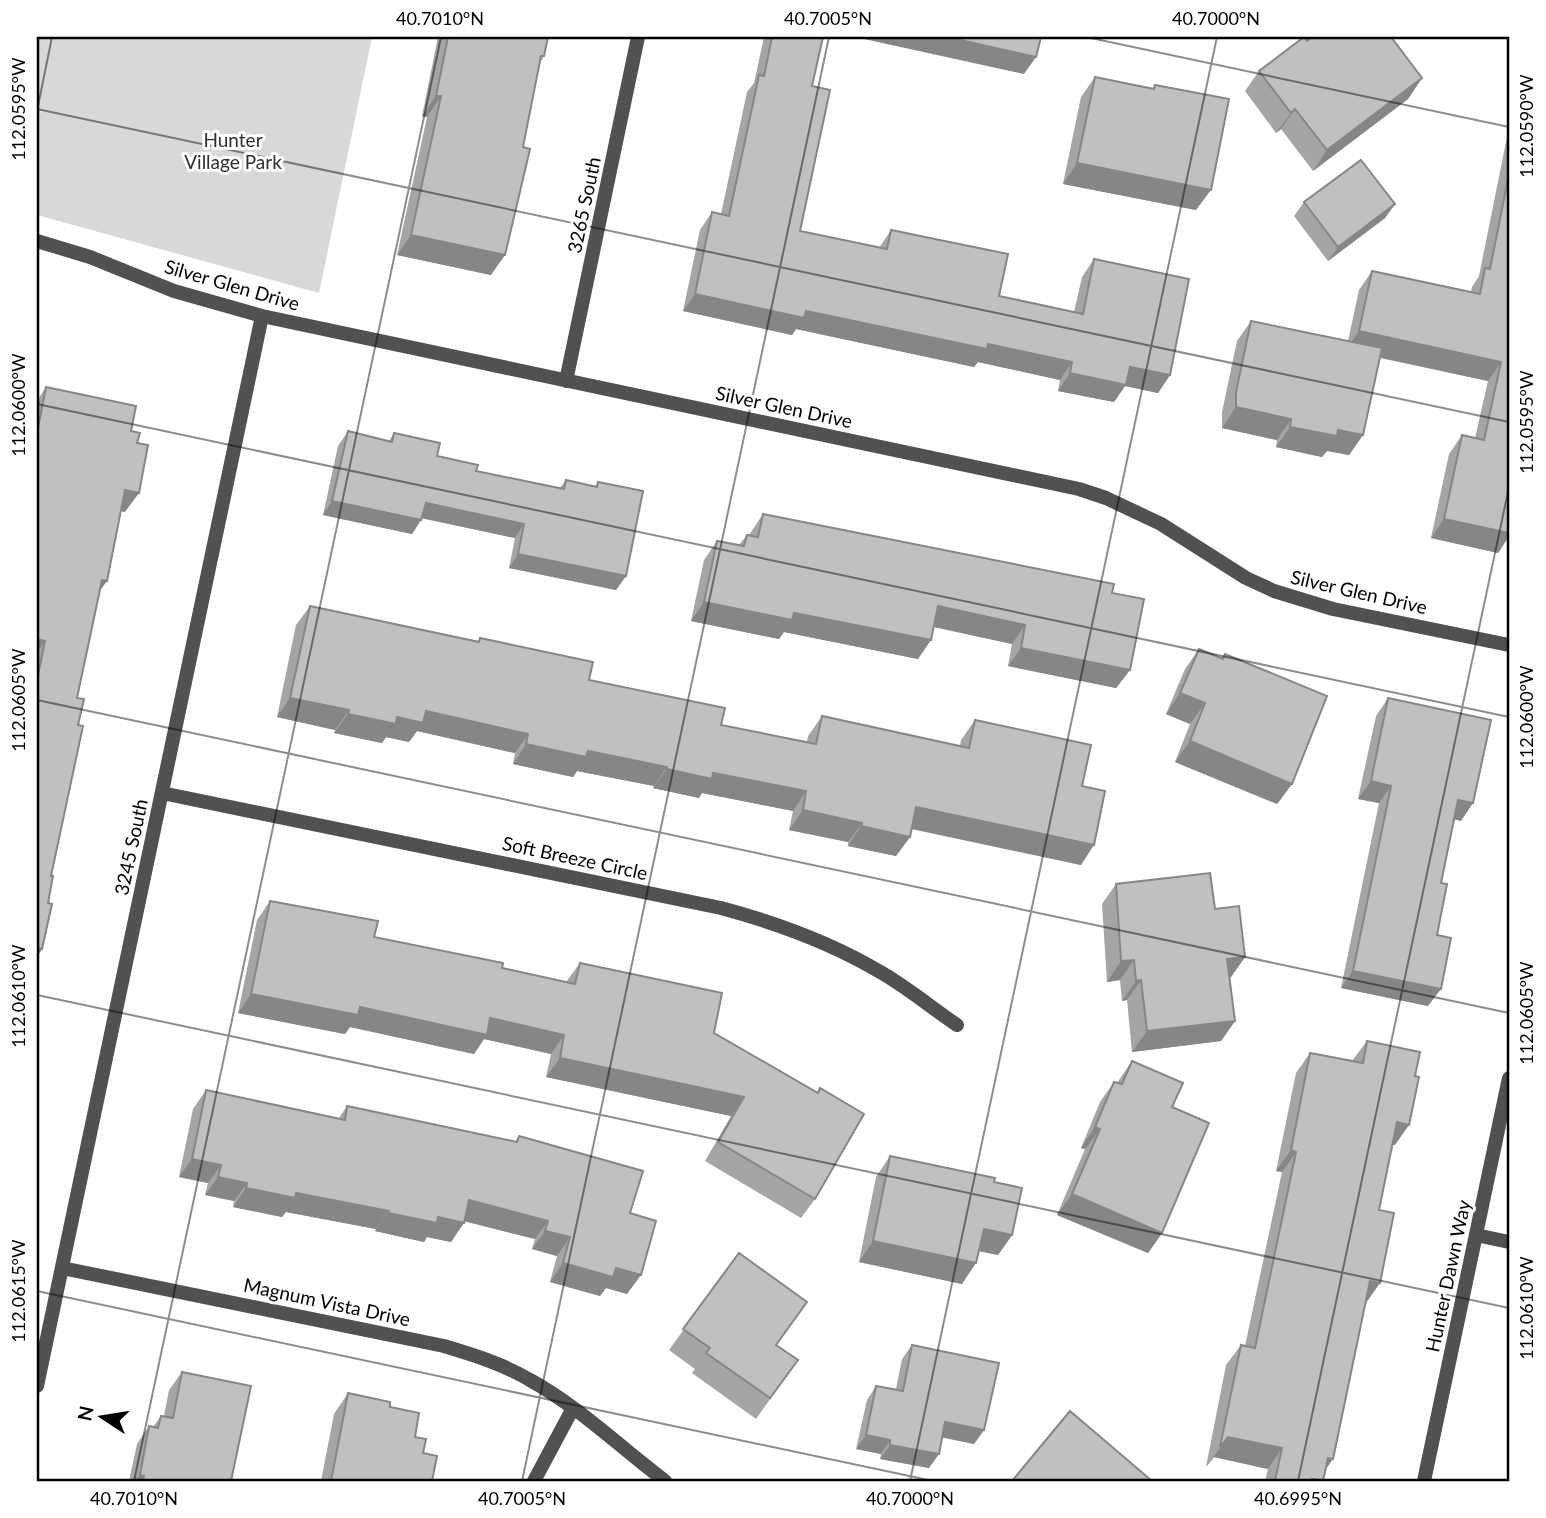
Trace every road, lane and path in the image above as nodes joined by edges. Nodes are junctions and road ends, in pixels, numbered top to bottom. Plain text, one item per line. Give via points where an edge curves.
1 (638, 37) edge
2 (37, 241) edge
3 (262, 316) junction
4 (566, 381) junction
5 (1509, 645) edge
6 (162, 793) junction
7 (957, 1026) dead end
8 (1509, 1078) edge
9 (1476, 1235) junction
10 (1509, 1242) edge
11 (62, 1268) junction
12 (37, 1386) edge
13 (573, 1408) junction
14 (534, 1481) edge
15 (665, 1481) edge
16 (1424, 1481) edge

1 - 4 street, 3265 South
2 - 3 street, Silver Glen Drive via 174,291
3 - 4 street, Silver Glen Drive
3 - 6 street, 3245 South
4 - 5 street, Silver Glen Drive via 1079,489 1161,524 1245,578 1284,595
6 - 7 street, Soft Breeze Circle via 762,919 882,973
6 - 11 street, 3245 South
8 - 9 street, Hunter Dawn Way
9 - 10 street
9 - 16 street, Hunter Dawn Way
11 - 12 street, 3245 South
11 - 13 street, Magnum Vista Drive via 444,1346 519,1374
13 - 14 street
13 - 15 street, Magnum Vista Drive

